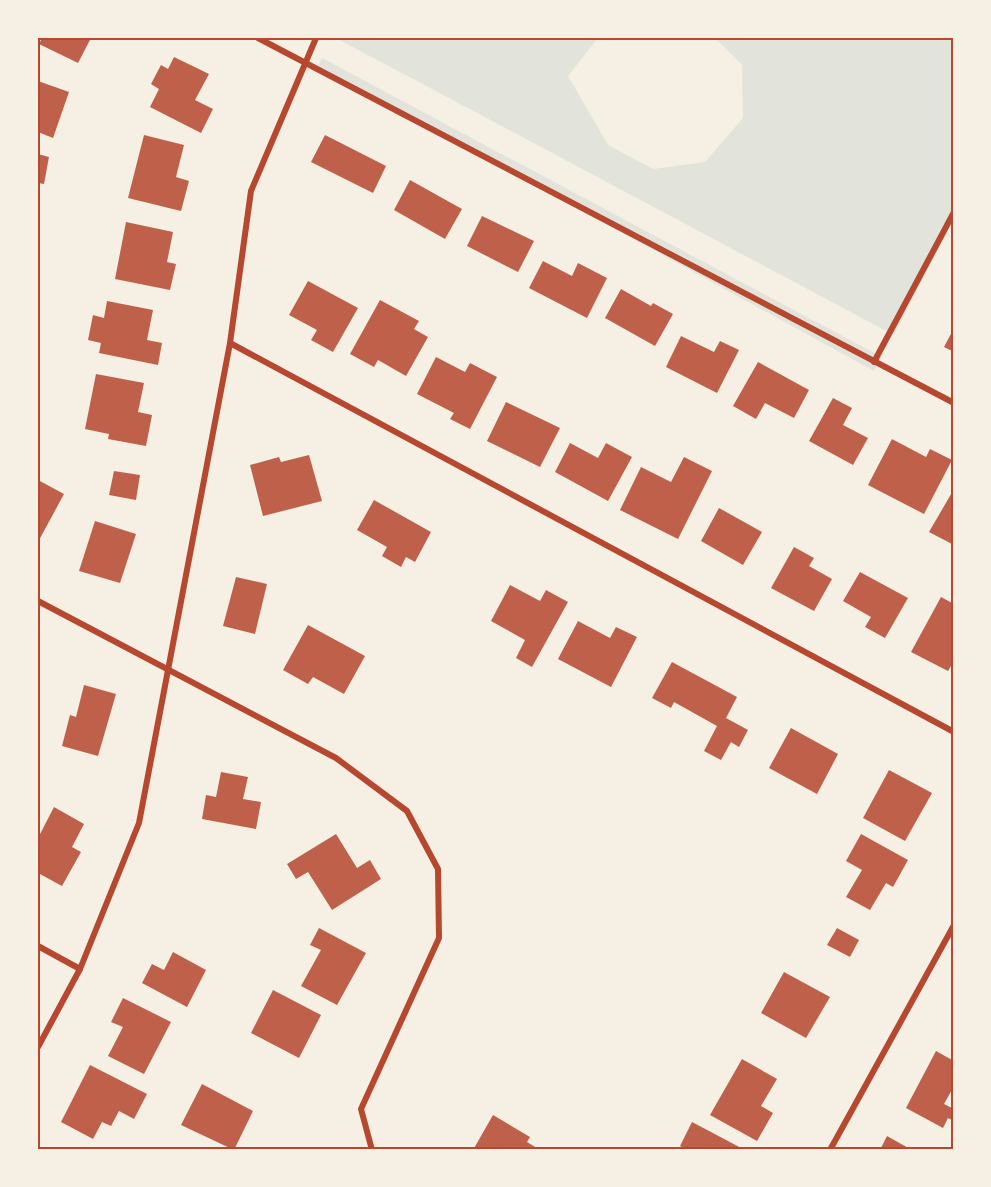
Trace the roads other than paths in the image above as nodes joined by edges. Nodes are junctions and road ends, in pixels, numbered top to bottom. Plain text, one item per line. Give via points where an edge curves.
1 (258, 38) edge
2 (316, 38) edge
3 (304, 62) junction
4 (954, 212) edge
5 (230, 343) junction
6 (874, 362) junction
7 (954, 403) edge
8 (38, 601) edge
9 (169, 671) junction
10 (954, 732) edge
11 (954, 925) edge
12 (38, 946) edge
13 (80, 969) junction
14 (38, 1047) edge
15 (372, 1149) edge
16 (830, 1149) edge

1 - 3 street
2 - 3 street
3 - 5 street via 251,191
3 - 6 street
4 - 6 street
5 - 9 street
5 - 10 street
6 - 7 street
8 - 9 street
9 - 13 street via 139,823
9 - 15 street via 336,758 407,811 438,869 439,938 361,1109
11 - 16 street
12 - 13 street
13 - 14 street

